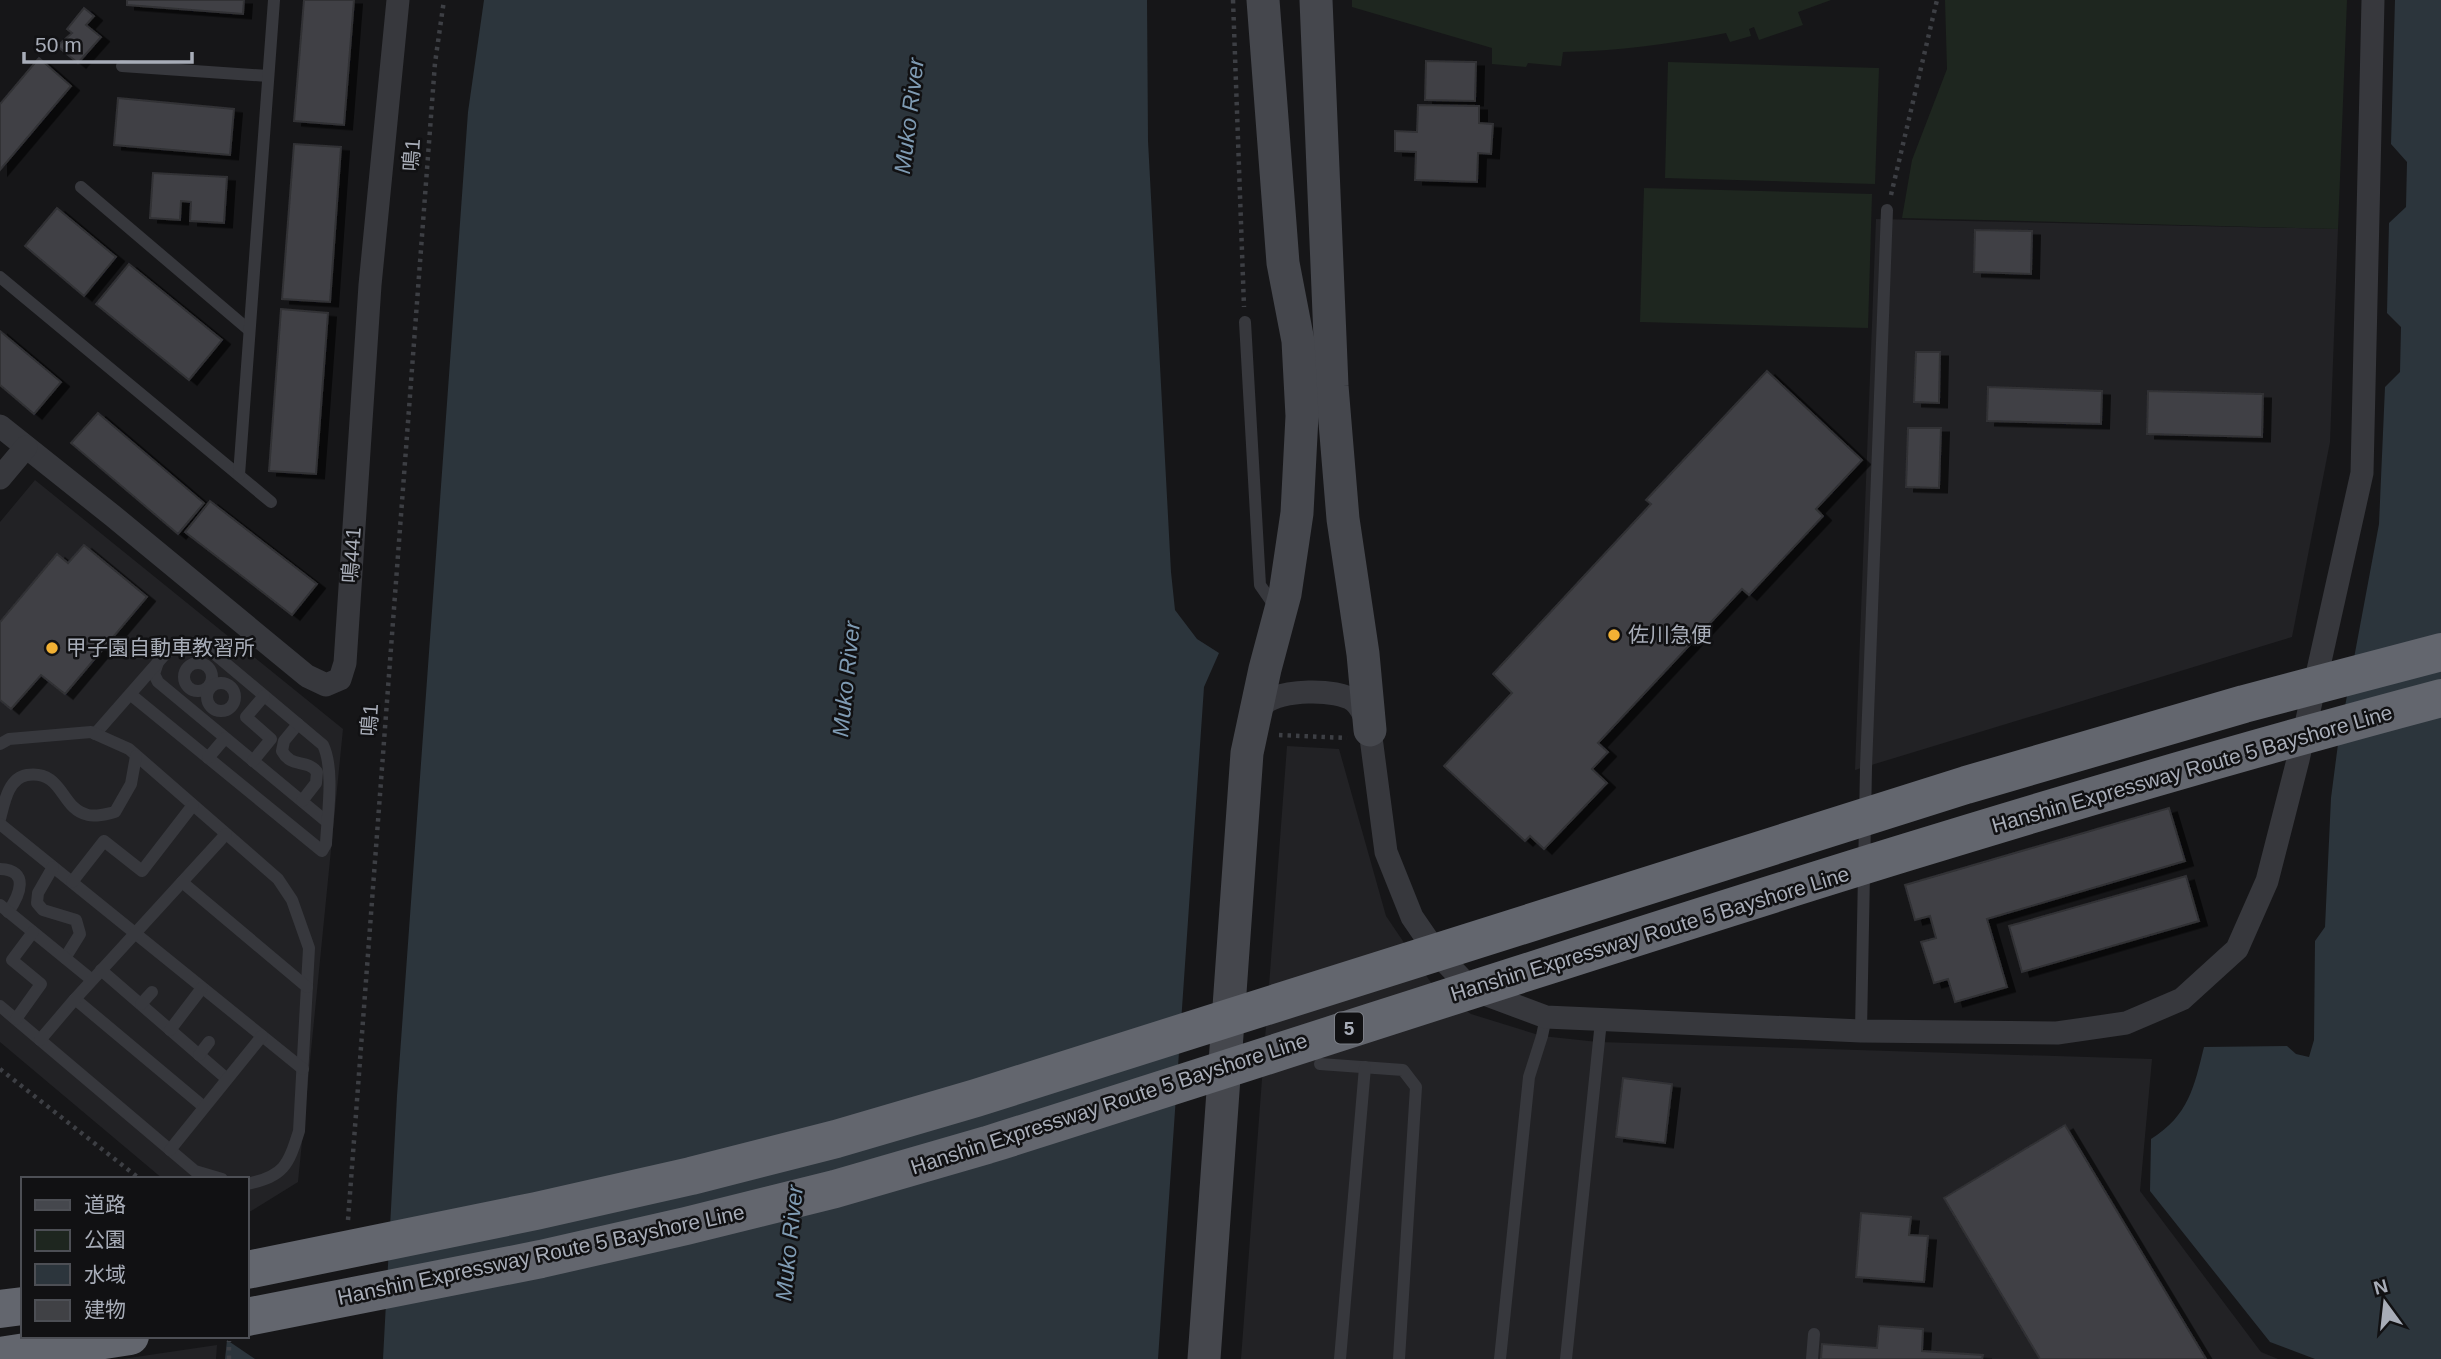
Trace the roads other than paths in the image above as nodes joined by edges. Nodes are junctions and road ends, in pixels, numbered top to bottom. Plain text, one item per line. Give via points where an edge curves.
1 (274, 0) edge
2 (398, 0) edge
3 (1263, 0) edge
4 (1316, 0) edge
5 (2373, 0) edge
6 (122, 66) dead end
7 (268, 76) junction
8 (81, 187) dead end
9 (1887, 210) road end
10 (0, 276) edge
11 (1245, 322) road end
12 (249, 330) junction
13 (0, 426) edge
14 (26, 447) junction
15 (239, 475) junction
16 (0, 478) edge
17 (271, 502) dead end
18 (1280, 614) junction
19 (167, 652) junction
20 (2441, 652) edge
21 (158, 662) junction
22 (187, 669) junction
23 (240, 676) junction
24 (231, 686) junction
25 (209, 688) junction
26 (130, 694) junction
27 (264, 696) junction
28 (2441, 698) edge
29 (298, 724) junction
30 (1252, 724) junction
31 (1370, 730) junction
32 (95, 734) junction
33 (225, 737) junction
34 (0, 744) edge
35 (136, 756) junction
36 (208, 758) junction
37 (253, 761) junction
38 (302, 801) junction
39 (193, 805) junction
40 (0, 822) edge
41 (327, 822) junction
42 (226, 834) junction
43 (53, 867) junction
44 (0, 869) edge
45 (72, 882) junction
46 (182, 882) junction
47 (4, 908) edge
48 (33, 932) junction
49 (135, 933) junction
50 (65, 958) junction
51 (102, 970) junction
52 (92, 980) junction
53 (307, 987) junction
54 (202, 988) junction
55 (152, 992) dead end
56 (75, 999) junction
57 (141, 1004) junction
58 (0, 1006) edge
59 (1546, 1017) junction
60 (16, 1020) junction
61 (1601, 1021) junction
62 (170, 1030) junction
63 (1861, 1031) junction
64 (262, 1037) junction
65 (40, 1040) junction
66 (209, 1042) dead end
67 (199, 1055) junction
68 (1320, 1064) dead end
69 (1365, 1067) junction
70 (303, 1069) junction
71 (227, 1079) junction
72 (204, 1107) junction
73 (170, 1150) junction
74 (215, 1177) edge
75 (248, 1184) edge
76 (248, 1270) edge
77 (21, 1306) edge
78 (0, 1310) edge
79 (248, 1317) edge
80 (21, 1326) edge
81 (1814, 1334) dead end
82 (34, 1338) edge
83 (117, 1338) edge
84 (0, 1356) edge
85 (59, 1359) edge
86 (1204, 1359) edge
87 (1340, 1359) edge
88 (1399, 1359) edge
89 (1500, 1359) edge
90 (1566, 1359) edge
91 (1812, 1359) edge

1 - 7 lane
2 - 14 street, 鳴441 via 370,285 345,663 340,679 326,685 307,676
3 - 18 street via 1283,263 1298,341 1302,416 1297,513
4 - 31 street via 1332,386 1343,519
5 - 63 street via 2362,473 2267,881 2237,949 2182,999 2126,1023 2057,1033
6 - 7 lane
7 - 12 lane
8 - 12 lane
9 - 63 lane
10 - 15 lane
11 - 18 lane via 1260,584
12 - 15 lane
13 - 14 street, 鳴441
14 - 16 street
15 - 17 lane
18 - 30 street
19 - 21 lane
19 - 22 lane
19 - 23 lane via 197,645
20 - 76 highway, Hanshin Expressway Route 5 Bayshore Line / 5 via 1966,785 1001,1091 836,1139 536,1211
21 - 26 lane
21 - 33 lane via 154,674 158,682
22 - 25 lane via 183,677 187,687 199,692
22 - 25 lane via 198,663 207,666 212,675
23 - 24 lane
23 - 27 lane
24 - 25 lane via 222,683
24 - 25 lane via 236,701 223,712 208,703
26 - 32 lane
26 - 36 lane
27 - 29 lane
27 - 37 lane via 246,717 271,739
28 - 79 highway, Hanshin Expressway Route 5 Bayshore Line / 5 via 2247,749 2002,823 987,1145 835,1189 541,1259
29 - 38 lane via 282,751 291,761 317,772 316,783
29 - 41 lane via 327,755
30 - 31 street via 1265,703 1288,692 1338,694 1354,701
30 - 86 street
31 - 59 street via 1386,852 1412,916 1436,952 1471,989
32 - 34 lane via 9,739
32 - 35 lane
33 - 36 lane
33 - 37 lane
35 - 39 lane
35 - 40 lane via 131,784 115,811 87,815 75,808 53,780 31,775 15,781
36 - 41 lane via 322,851 327,844
37 - 38 lane
38 - 41 lane
39 - 42 lane
39 - 45 lane via 142,871 104,841
40 - 43 lane
42 - 46 lane
42 - 53 lane via 278,879 292,900 309,948
43 - 45 lane
43 - 50 lane via 38,892 37,903 43,911 76,920 80,927
44 - 47 lane via 16,873 19,880 18,896
45 - 49 lane
46 - 49 lane
46 - 53 lane
47 - 48 lane
48 - 50 lane
48 - 60 lane via 12,960 41,984
49 - 51 lane
49 - 54 lane
50 - 52 lane
51 - 52 lane
51 - 57 lane
52 - 56 lane
53 - 70 lane
54 - 62 lane
54 - 64 lane
55 - 57 lane
56 - 65 lane
56 - 72 lane
57 - 62 lane
58 - 60 lane
59 - 61 street
59 - 89 lane via 1529,1077
60 - 65 lane
61 - 63 street
61 - 90 lane
62 - 67 lane
64 - 70 lane
64 - 71 lane
65 - 73 lane
66 - 67 lane
67 - 71 lane
68 - 69 lane
69 - 87 lane
69 - 88 lane via 1403,1070 1416,1087
70 - 75 lane via 299,1131 290,1160 269,1179
71 - 72 lane
72 - 73 lane
73 - 74 lane via 195,1171
77 - 78 highway
78 - 80 street
81 - 91 lane
82 - 85 street
83 - 84 highway

